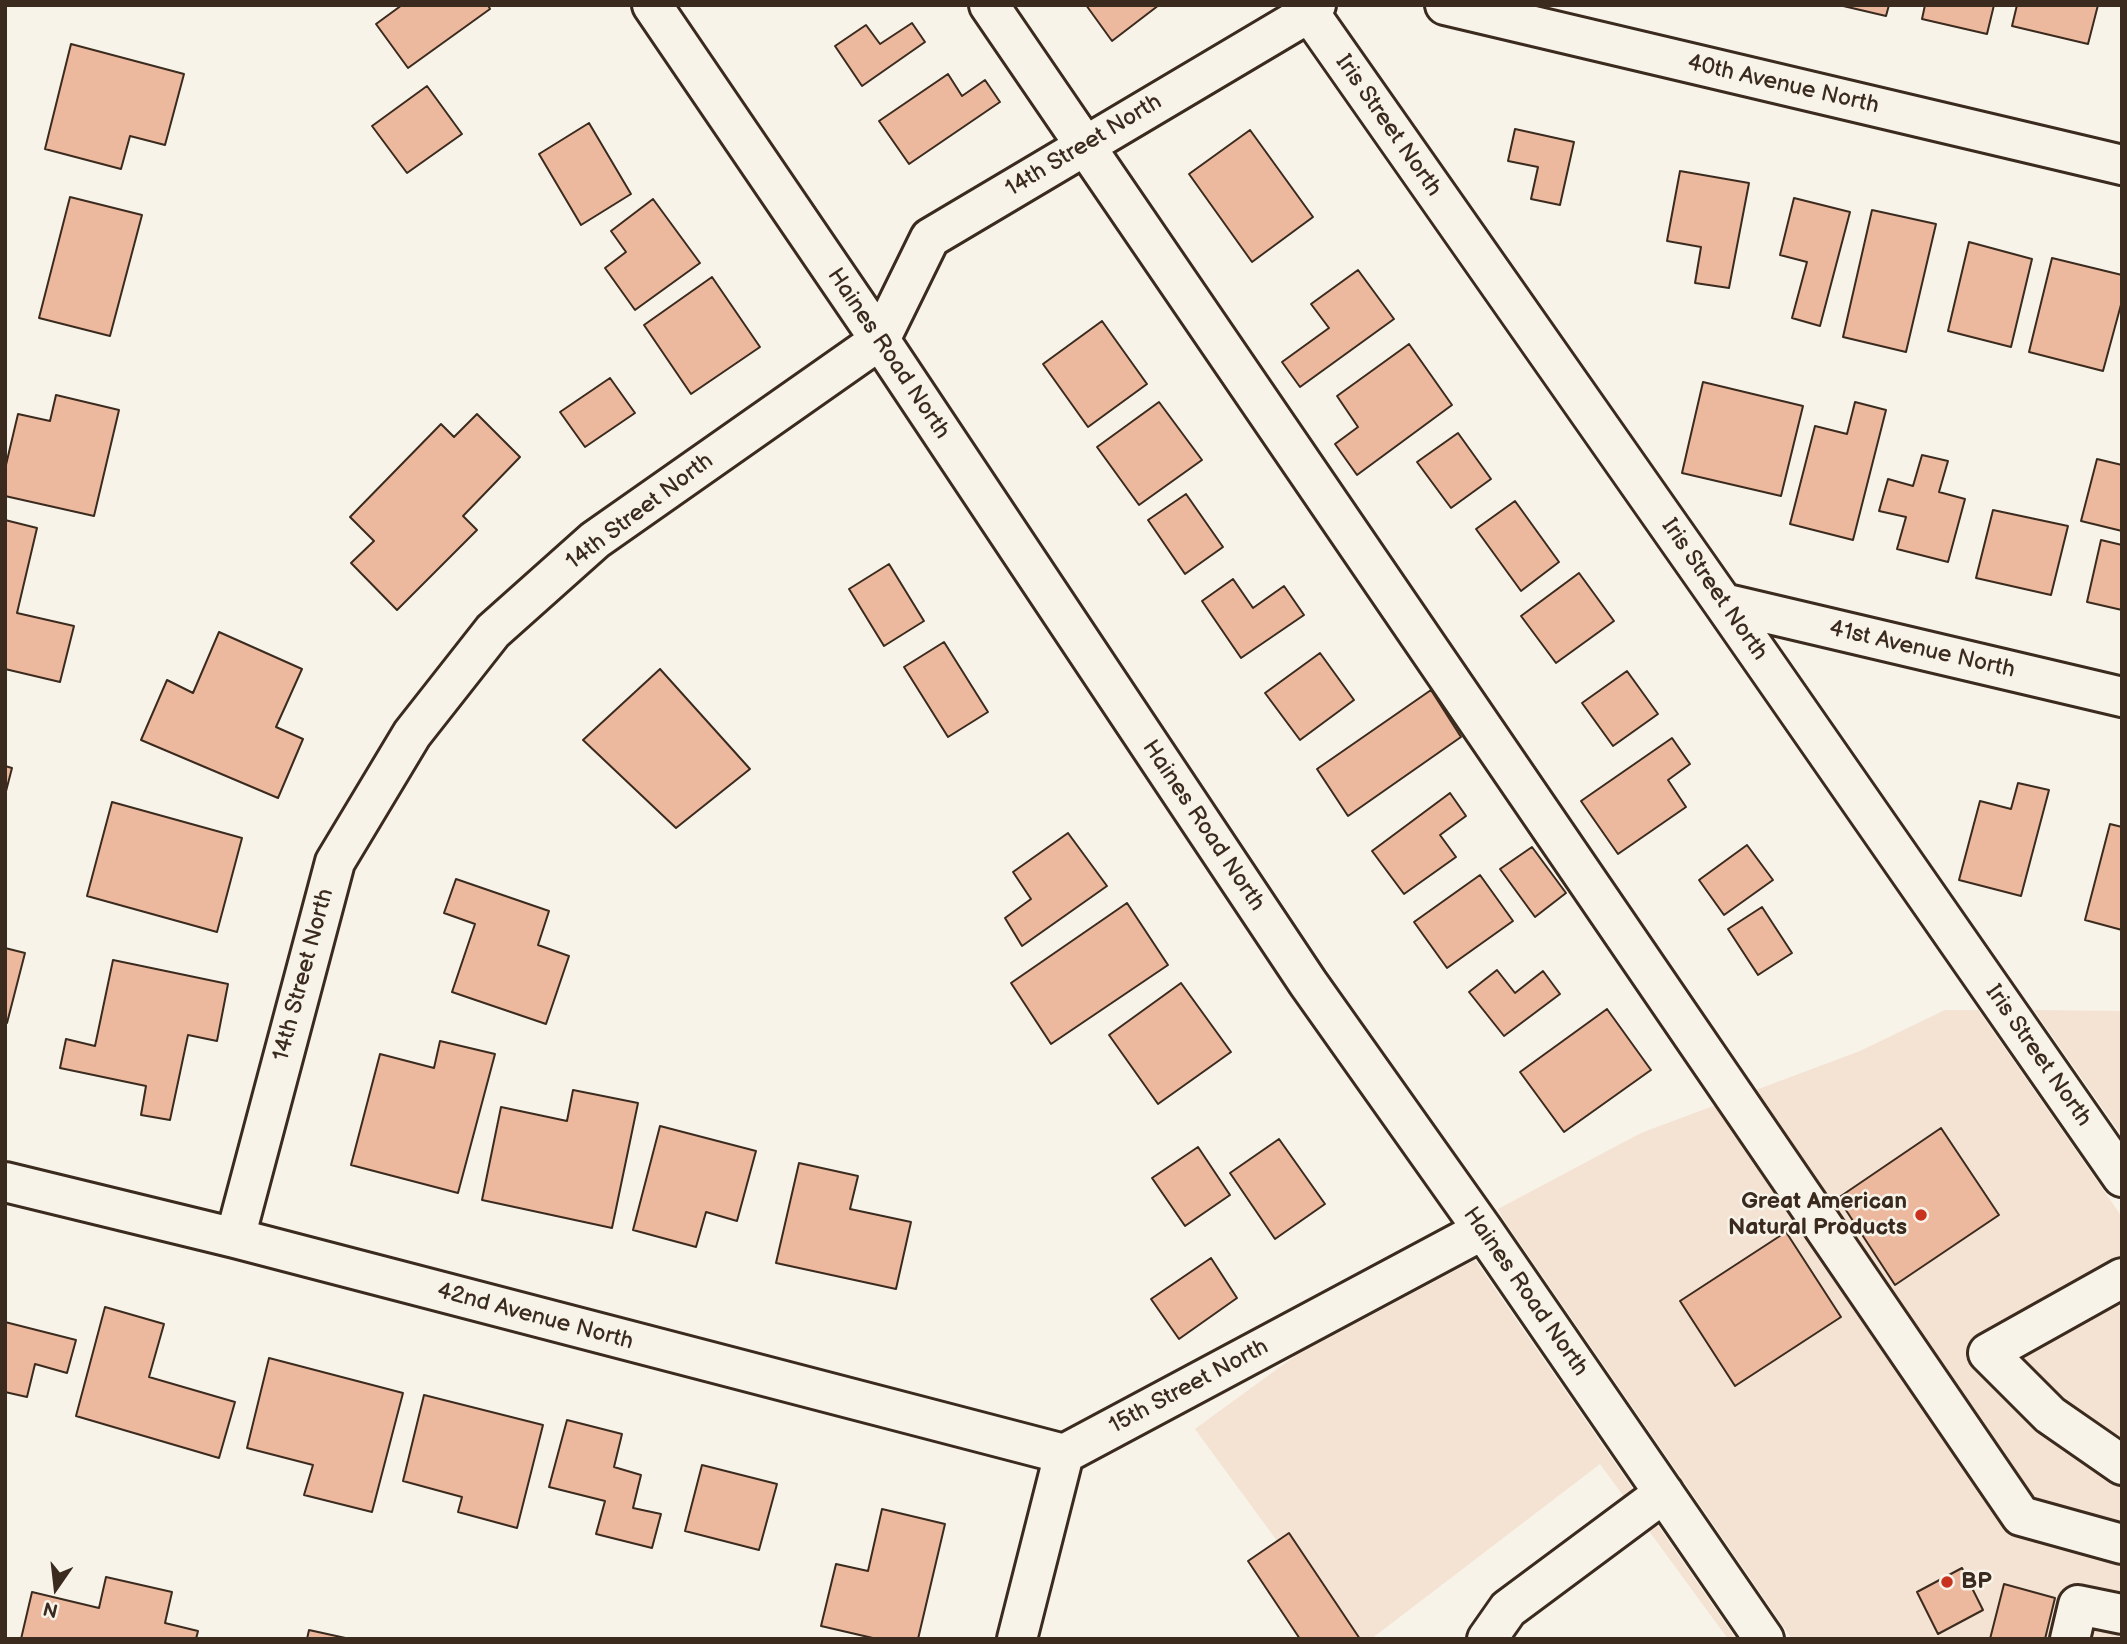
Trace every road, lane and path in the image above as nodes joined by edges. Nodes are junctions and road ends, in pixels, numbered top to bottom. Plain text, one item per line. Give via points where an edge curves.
1 (652, 5) edge
2 (989, 5) edge
3 (1444, 5) edge
4 (1317, 7) edge
5 (1085, 145) junction
6 (2122, 165) edge
7 (880, 341) junction
8 (1723, 603) junction
9 (2122, 697) edge
10 (2122, 1177) edge
11 (5, 1182) edge
12 (1483, 1230) junction
13 (235, 1238) junction
14 (2122, 1278) edge
15 (1064, 1454) junction
16 (2122, 1465) edge
17 (1664, 1493) junction
18 (2122, 1544) edge
19 (2122, 1614) edge
20 (1017, 1639) edge
21 (1487, 1639) edge
22 (1764, 1639) edge
23 (2070, 1639) edge

1 - 7 street, Haines Road North
2 - 5 street
3 - 6 street, 40th Avenue North
4 - 5 street, 14th Street North
4 - 8 street, Iris Street North
5 - 7 street, 14th Street North via 930,238
5 - 18 street via 2021,1516
7 - 12 street, Haines Road North via 1308,983
7 - 13 street, 14th Street North via 595,540 493,631 412,734 335,862
8 - 9 street, 41st Avenue North
8 - 10 street, Iris Street North
11 - 13 street, 42nd Avenue North
12 - 15 street, 15th Street North
12 - 17 street, Haines Road North
13 - 15 street, 42nd Avenue North
14 - 16 street via 1987,1353 2050,1415
15 - 20 street
17 - 21 street via 1508,1609
17 - 22 street, Haines Road North
19 - 23 street via 2078,1605

